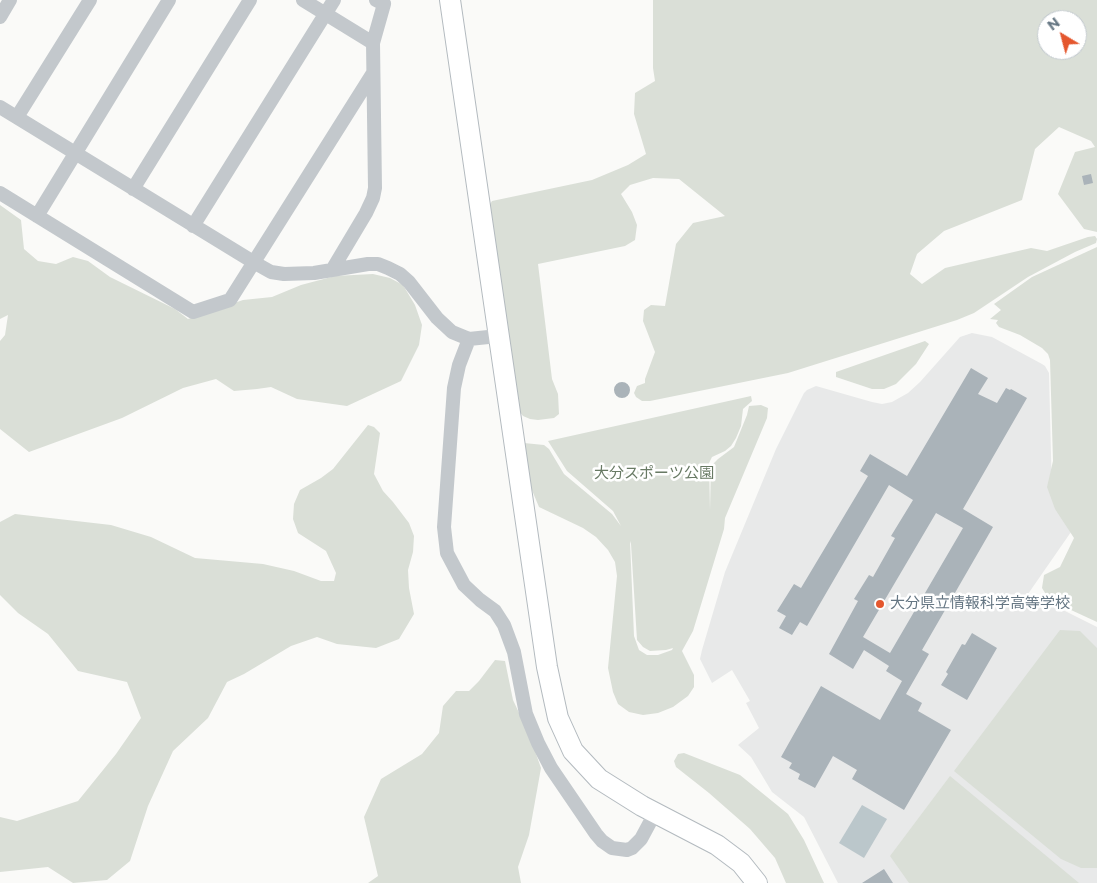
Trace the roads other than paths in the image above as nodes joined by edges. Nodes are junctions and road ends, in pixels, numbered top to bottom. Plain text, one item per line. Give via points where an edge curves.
1 (10, 0) edge
2 (90, 0) edge
3 (169, 0) edge
4 (250, 0) edge
5 (303, 0) edge
6 (334, 0) edge
7 (376, 0) edge
8 (450, 0) edge
9 (325, 14) junction
10 (0, 17) edge
11 (373, 43) junction
12 (373, 73) junction
13 (0, 107) edge
14 (17, 117) junction
15 (76, 153) junction
16 (133, 189) junction
17 (0, 193) edge
18 (37, 216) junction
19 (193, 226) junction
20 (254, 264) junction
21 (332, 270) junction
22 (498, 336) junction
23 (470, 339) junction
24 (655, 813) junction
25 (757, 883) edge

1 - 10 street
2 - 14 street
3 - 15 street
4 - 16 street
5 - 9 street
6 - 9 street
7 - 11 street via 384,4
8 - 22 street
9 - 11 street
9 - 19 street
11 - 12 street
12 - 20 street
12 - 21 street via 374,193 366,213
13 - 14 street
14 - 15 street
15 - 16 street
15 - 18 street
16 - 19 street
17 - 18 street
18 - 20 street via 193,312 230,300
19 - 20 street
20 - 21 street via 284,274
21 - 23 street via 378,264 400,274 448,329
22 - 23 street
22 - 24 street via 547,667 558,718 573,751 590,771
23 - 24 street via 454,388 444,527 447,553 464,585 495,610 504,624 514,652 526,714 538,743 596,834 612,848 627,850 641,840
24 - 25 street via 730,854

